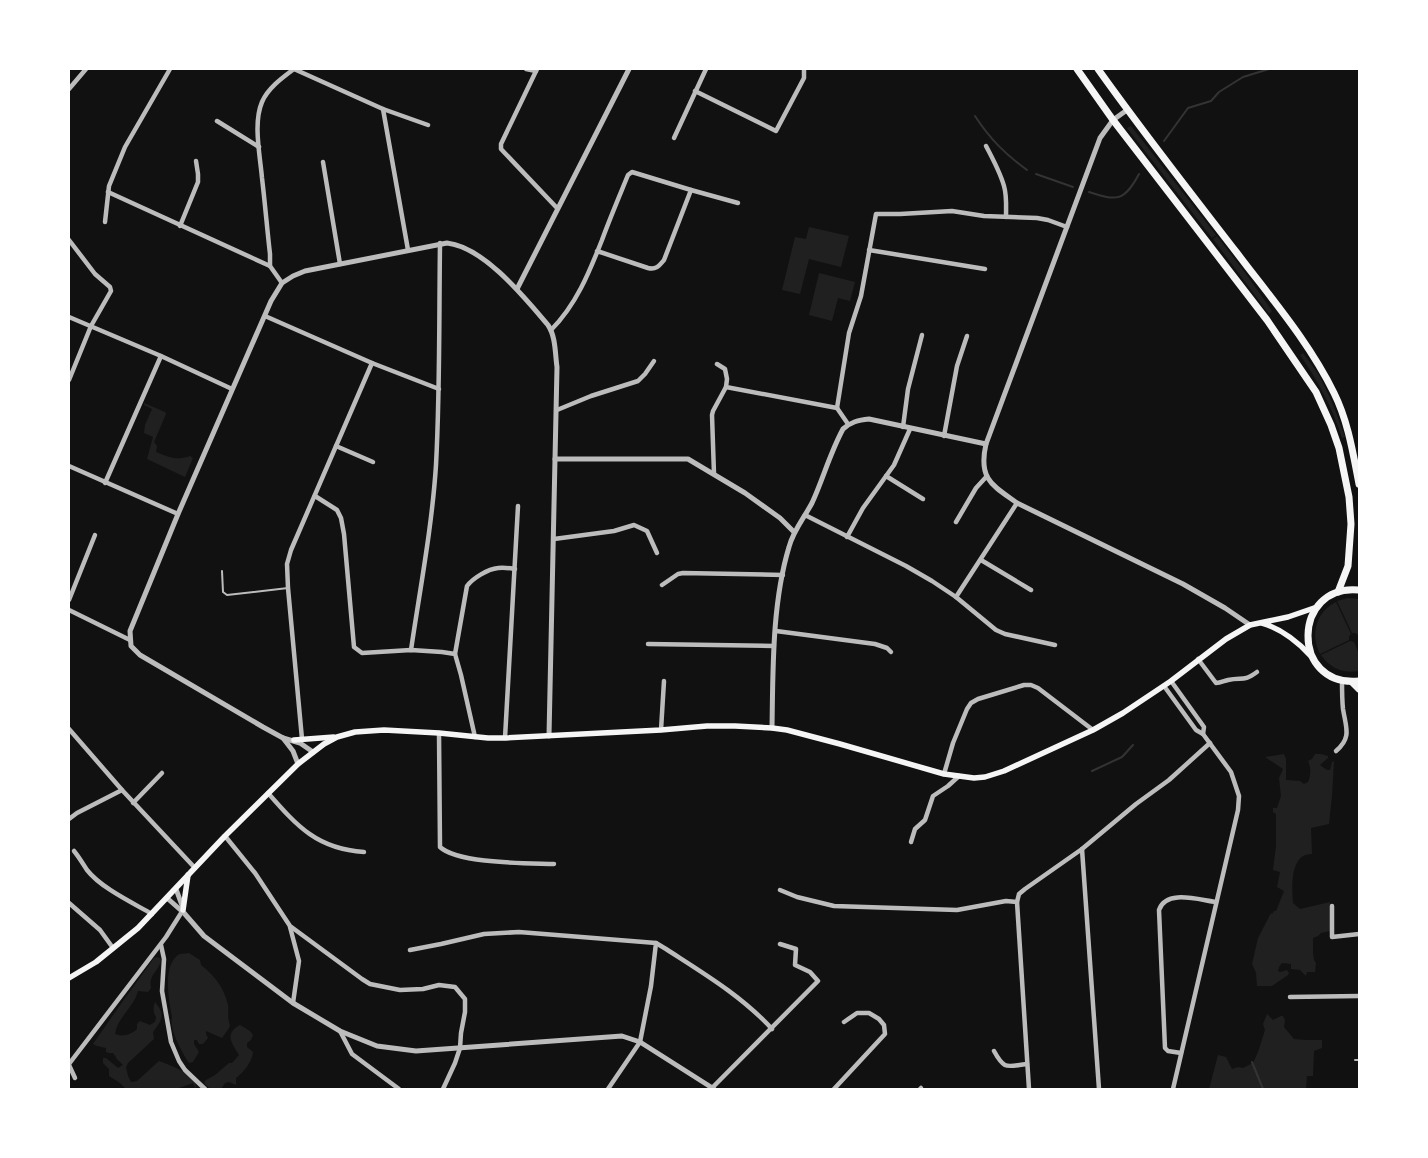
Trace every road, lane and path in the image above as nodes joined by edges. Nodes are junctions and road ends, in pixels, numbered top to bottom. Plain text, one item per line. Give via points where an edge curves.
1 (86, 69) edge
2 (170, 69) edge
3 (293, 69) edge
4 (526, 69) edge
5 (629, 69) edge
6 (706, 69) edge
7 (803, 69) edge
8 (1076, 69) edge
9 (1098, 69) edge
10 (536, 70) edge
11 (69, 89) edge
12 (696, 90) junction
13 (384, 109) junction
14 (1127, 110) junction
15 (1113, 120) junction
16 (217, 121) dead end
17 (428, 125) dead end
18 (674, 138) dead end
19 (986, 146) dead end
20 (258, 147) junction
21 (196, 161) dead end
22 (322, 162) dead end
23 (691, 190) junction
24 (108, 192) junction
25 (738, 203) dead end
26 (557, 208) junction
27 (1006, 217) junction
28 (105, 222) dead end
29 (180, 226) junction
30 (1067, 227) junction
31 (69, 240) edge
32 (440, 243) junction
33 (408, 250) junction
34 (869, 250) junction
35 (597, 251) junction
36 (340, 264) junction
37 (270, 266) junction
38 (985, 268) dead end
39 (282, 284) junction
40 (517, 289) junction
41 (265, 316) junction
42 (69, 317) edge
43 (91, 326) junction
44 (552, 330) junction
45 (922, 335) dead end
46 (967, 336) dead end
47 (161, 356) junction
48 (654, 361) dead end
49 (372, 363) junction
50 (717, 364) dead end
51 (69, 380) edge
52 (726, 387) junction
53 (232, 389) junction
54 (439, 389) junction
55 (837, 408) junction
56 (556, 410) junction
57 (848, 424) junction
58 (903, 427) junction
59 (910, 429) junction
60 (944, 436) junction
61 (986, 444) junction
62 (336, 446) junction
63 (555, 459) junction
64 (373, 462) dead end
65 (69, 466) edge
66 (714, 474) junction
67 (886, 476) junction
68 (987, 476) junction
69 (105, 482) junction
70 (1359, 484) edge
71 (315, 496) junction
72 (923, 499) dead end
73 (1017, 503) junction
74 (518, 506) dead end
75 (178, 514) junction
76 (806, 515) junction
77 (956, 522) dead end
78 (794, 532) junction
79 (95, 536) dead end
80 (847, 537) junction
81 (554, 539) junction
82 (656, 553) dead end
83 (981, 560) junction
84 (515, 569) junction
85 (222, 571) dead end
86 (783, 575) junction
87 (662, 585) dead end
88 (288, 588) junction
89 (1031, 590) dead end
90 (1359, 590) edge
91 (1338, 592) junction
92 (956, 597) junction
93 (69, 600) edge
94 (1317, 607) junction
95 (69, 610) edge
96 (1260, 622) junction
97 (1250, 625) junction
98 (776, 631) junction
99 (130, 640) junction
100 (648, 644) dead end
101 (1055, 645) dead end
102 (774, 646) junction
103 (411, 650) junction
104 (891, 652) dead end
105 (455, 654) junction
106 (1312, 657) junction
107 (1198, 659) junction
108 (1257, 672) dead end
109 (1342, 680) junction
110 (664, 681) dead end
111 (1171, 681) junction
112 (1355, 681) edge
113 (1164, 686) junction
114 (1359, 689) edge
115 (772, 728) junction
116 (69, 729) edge
117 (661, 730) junction
118 (1093, 730) junction
119 (439, 733) junction
120 (1203, 734) junction
121 (549, 736) junction
122 (336, 737) junction
123 (476, 737) junction
124 (283, 738) junction
125 (504, 738) junction
126 (302, 739) junction
127 (294, 740) junction
128 (1210, 743) junction
129 (1336, 751) dead end
130 (313, 752) junction
131 (298, 764) junction
132 (162, 773) dead end
133 (944, 774) junction
134 (959, 776) junction
135 (122, 790) junction
136 (268, 793) junction
137 (133, 803) junction
138 (69, 819) edge
139 (225, 836) junction
140 (910, 842) dead end
141 (1082, 849) junction
142 (74, 851) dead end
143 (364, 852) dead end
144 (554, 864) dead end
145 (194, 868) junction
146 (188, 875) junction
147 (176, 889) junction
148 (780, 890) dead end
149 (167, 898) junction
150 (1017, 902) junction
151 (1216, 902) junction
152 (69, 903) edge
153 (1332, 906) dead end
154 (183, 912) junction
155 (152, 914) junction
156 (290, 926) junction
157 (1359, 934) edge
158 (656, 943) junction
159 (780, 944) dead end
160 (161, 945) junction
161 (113, 948) junction
162 (410, 950) dead end
163 (69, 978) edge
164 (1359, 996) edge
165 (1290, 997) dead end
166 (294, 1003) junction
167 (844, 1022) dead end
168 (772, 1029) junction
169 (340, 1031) junction
170 (640, 1042) junction
171 (460, 1048) junction
172 (994, 1051) dead end
173 (1181, 1053) junction
174 (1355, 1060) dead end
175 (1359, 1060) edge
176 (69, 1064) edge
177 (1027, 1064) junction
178 (76, 1078) dead end
179 (205, 1089) edge
180 (399, 1089) edge
181 (443, 1089) edge
182 (608, 1089) edge
183 (712, 1089) edge
184 (834, 1089) edge
185 (1029, 1089) edge
186 (1099, 1089) edge
187 (1173, 1089) edge

1 - 11 street
2 - 24 street via 125,148
3 - 13 street
3 - 20 street via 262,101
4 - 10 street
5 - 26 street
6 - 12 street
7 - 12 street via 804,78 776,131
8 - 15 highway
9 - 14 highway
10 - 26 street via 501,149
12 - 18 street
13 - 17 street
13 - 33 street
14 - 15 street
14 - 70 highway via 1278,306 1317,364 1334,393 1344,420
15 - 30 street via 1100,138
15 - 91 highway via 1266,320 1316,392 1339,448 1349,498 1348,566
16 - 20 street
19 - 27 street via 1004,186
20 - 37 street
21 - 29 street via 198,182
22 - 36 street
23 - 25 street
23 - 35 street via 630,173
23 - 35 street via 658,268 653,270
24 - 28 street
24 - 29 street
26 - 40 street
27 - 30 street via 1037,218
27 - 34 street via 952,211 876,214
29 - 37 street
30 - 61 street
31 - 43 street via 112,291
32 - 33 street
32 - 40 street via 456,244 479,255
32 - 54 street
33 - 36 street
34 - 38 street
34 - 55 street via 861,296 849,333
35 - 44 street via 578,295
36 - 39 street via 305,271
37 - 39 street
39 - 41 street
40 - 44 street
41 - 49 street
41 - 53 street
42 - 43 street
43 - 47 street
43 - 51 street
44 - 56 street via 557,367
45 - 58 street via 908,389
46 - 60 street via 957,366
47 - 53 street
47 - 69 street
48 - 56 street via 638,381
49 - 54 street
49 - 62 street
50 - 52 street via 725,369
52 - 55 street
52 - 66 street via 712,415
53 - 75 street
54 - 103 street via 433,501
55 - 57 street
56 - 63 street
57 - 58 street via 869,419
57 - 76 street via 838,439
58 - 59 street
59 - 60 street
59 - 67 street
60 - 61 street
61 - 68 street via 984,462
62 - 64 street
62 - 71 street
63 - 66 street via 688,459
63 - 81 street
65 - 69 street
66 - 78 street via 764,506
67 - 72 street
67 - 80 street
68 - 73 street via 996,489
68 - 77 street
69 - 75 street
71 - 88 street via 291,550 287,564
71 - 103 street via 337,510 341,518 354,648 362,653
73 - 83 street
73 - 97 street via 1183,584
74 - 84 street
75 - 99 street via 136,613
76 - 78 street
76 - 80 street
78 - 86 street
79 - 93 street
80 - 92 street via 906,566
81 - 82 street via 634,525 647,531
81 - 121 street
83 - 89 street
83 - 92 street
84 - 105 street via 495,568 467,586
84 - 125 street
85 - 88 lane via 223,592 227,595
86 - 87 street via 683,573
86 - 98 street
88 - 126 street
90 - 91 highway
91 - 94 highway
92 - 101 street via 996,630
94 - 96 main road
94 - 106 highway via 1308,626 1308,647
95 - 99 street
96 - 97 main road
96 - 106 main road via 1277,628
97 - 107 main road
98 - 102 street
98 - 104 street via 875,644
99 - 124 street via 140,655
100 - 102 street
102 - 115 street
103 - 105 street
105 - 123 street
106 - 109 highway via 1324,672
107 - 108 street via 1218,684 1246,679
107 - 111 main road
109 - 112 highway
109 - 129 street via 1347,734 1343,745
110 - 117 street
111 - 113 main road
111 - 120 street via 1204,727
112 - 114 highway
113 - 118 main road
113 - 120 street via 1196,730
115 - 117 main road via 707,726
115 - 133 main road
116 - 135 street
117 - 121 main road
118 - 133 street via 1038,688 1031,685 1005,691 971,703 953,742
118 - 134 main road via 1004,771 985,777
119 - 122 main road via 384,730
119 - 123 main road
119 - 144 street via 440,847 468,858
120 - 128 street
121 - 125 main road
122 - 126 main road
122 - 130 main road
123 - 125 main road
124 - 127 street
124 - 131 street via 294,751
126 - 127 main road
127 - 130 street
128 - 141 street via 1170,780
128 - 151 street via 1231,772 1239,796
130 - 131 main road
131 - 136 main road
132 - 137 street
133 - 134 main road
134 - 140 street via 933,796 925,820 915,830
135 - 137 street
135 - 138 street
136 - 139 main road
136 - 143 street via 306,833 335,848
137 - 145 street
139 - 145 main road
139 - 156 street via 255,873
141 - 150 street via 1025,889
141 - 186 street
142 - 155 street via 96,878
145 - 146 main road
146 - 147 main road
146 - 154 main road
147 - 149 main road
147 - 154 street
148 - 150 street via 842,907 957,910
149 - 154 street
149 - 155 main road
150 - 177 street
151 - 173 street
151 - 173 street via 1171,898 1165,900 1159,910 1165,1048
152 - 161 street via 100,930
153 - 157 street via 1332,937
154 - 160 street
154 - 166 street via 204,936
155 - 161 main road
156 - 166 street via 299,961
156 - 171 street via 370,984 400,990 439,985 456,987 465,999
158 - 162 street via 519,932 484,934
158 - 168 street via 731,993
158 - 170 street
159 - 168 street via 796,949 795,965 810,972 818,981
160 - 176 street
160 - 179 street via 164,959 162,991 171,1042 185,1070
161 - 163 main road
164 - 165 street
166 - 169 street
167 - 184 street via 857,1013 869,1013 884,1025 885,1034
168 - 183 street
169 - 171 street via 377,1046 416,1051
169 - 180 street via 352,1054
170 - 171 street via 622,1036
170 - 182 street
170 - 183 street
171 - 181 street
172 - 177 street via 1006,1066
173 - 187 street
174 - 175 lane
176 - 178 street
177 - 185 street

